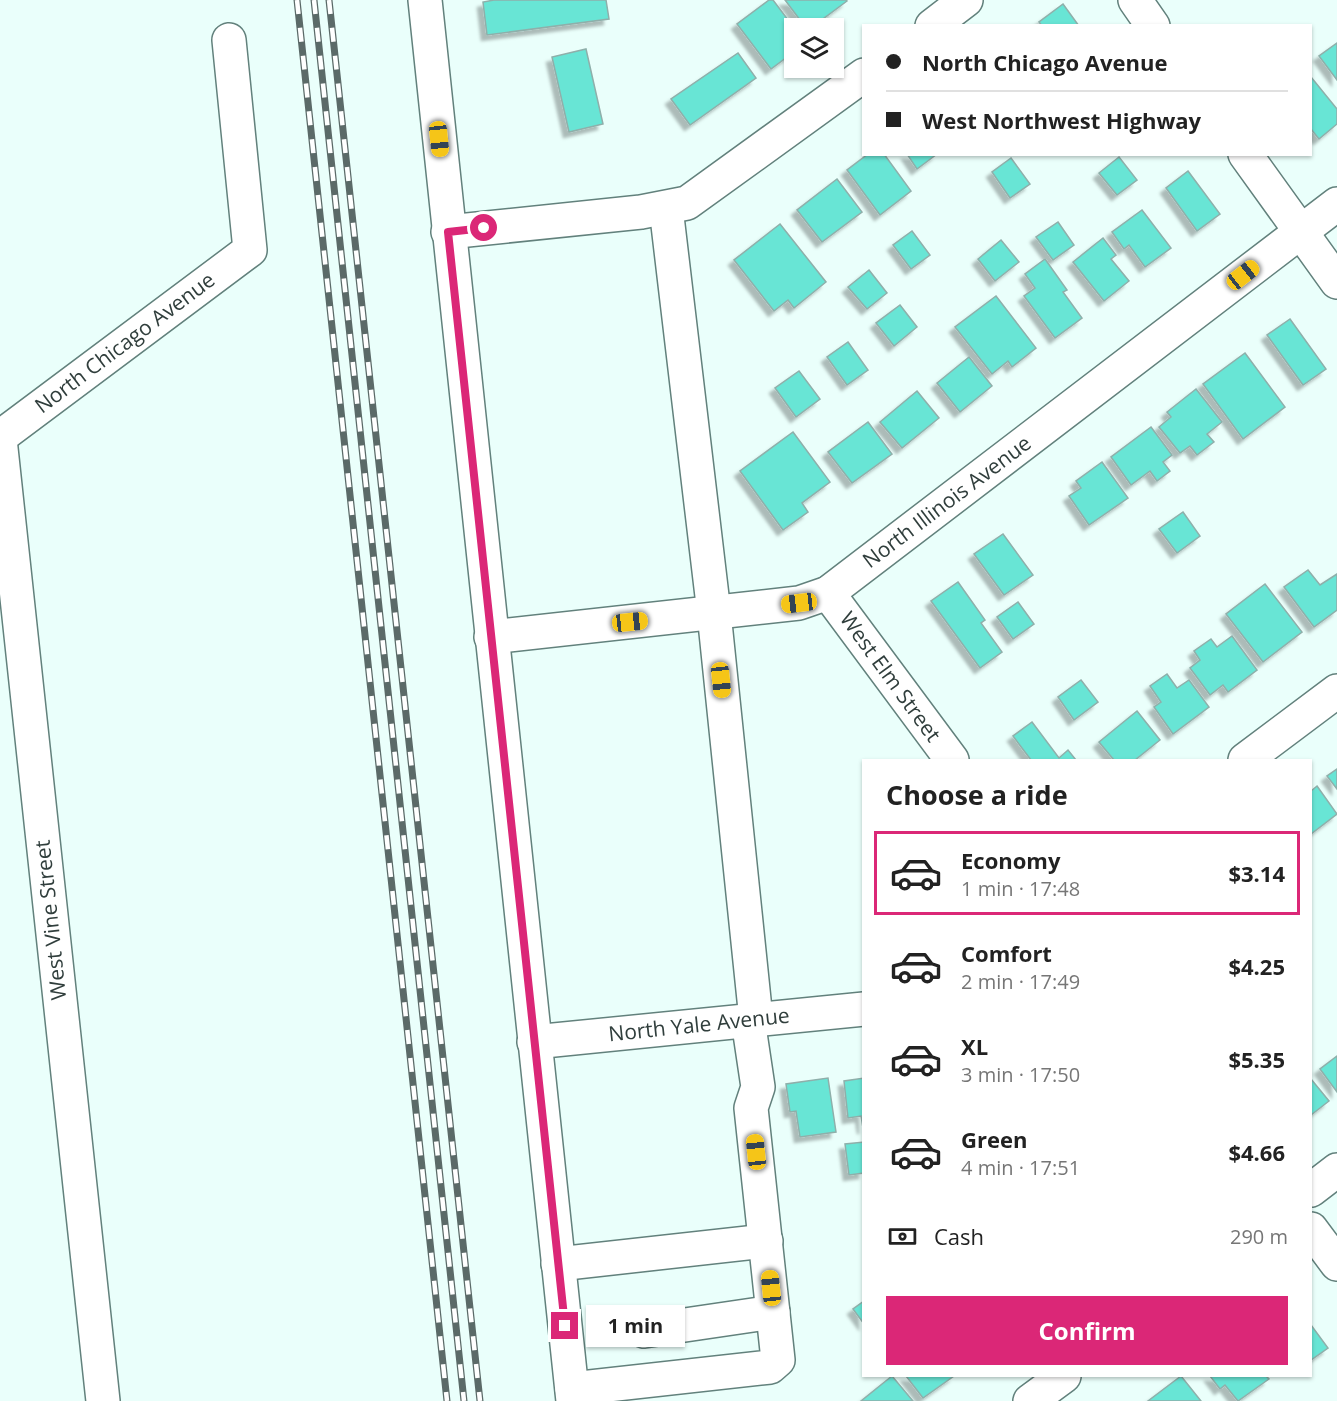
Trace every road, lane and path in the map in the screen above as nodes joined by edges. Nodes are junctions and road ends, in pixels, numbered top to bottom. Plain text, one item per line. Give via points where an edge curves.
1 (425, 0) edge
2 (966, 0) edge
3 (1135, 0) edge
4 (935, 24) edge
5 (1152, 24) edge
6 (229, 40) dead end
7 (862, 76) edge
8 (1246, 156) edge
9 (1337, 204) edge
10 (666, 208) junction
11 (448, 232) junction
12 (1300, 232) junction
13 (1337, 282) edge
14 (0, 438) edge
15 (828, 593) junction
16 (714, 613) junction
17 (491, 637) junction
18 (1337, 691) edge
19 (951, 759) edge
20 (1246, 759) edge
21 (862, 1009) edge
22 (752, 1019) junction
23 (534, 1042) junction
24 (1337, 1170) edge
25 (1312, 1189) edge
26 (1312, 1230) edge
27 (766, 1241) junction
28 (558, 1264) junction
29 (1337, 1264) edge
30 (773, 1312) junction
31 (644, 1331) dead end
32 (1063, 1377) edge
33 (573, 1395) edge
34 (103, 1401) edge
35 (1030, 1401) edge

1 - 11 street
2 - 4 street
3 - 5 street
6 - 14 street, North Chicago Avenue via 250,250
7 - 10 street via 708,190 687,203
8 - 12 street
9 - 12 street, North Illinois Avenue
10 - 11 street
10 - 16 street
11 - 17 street
12 - 13 street
12 - 15 street, North Illinois Avenue
14 - 34 street, West Vine Street
15 - 16 street, North Illinois Avenue via 799,603
15 - 19 street, West Elm Street
16 - 17 street, North Illinois Avenue
16 - 22 street
17 - 23 street
18 - 20 street
21 - 22 street, North Yale Avenue
22 - 23 street, North Yale Avenue
22 - 27 street via 758,1087 751,1108
23 - 28 street
24 - 25 street
26 - 29 street
27 - 28 street
27 - 30 street
28 - 33 street
30 - 31 street
30 - 33 street via 778,1360 770,1367
32 - 35 street

